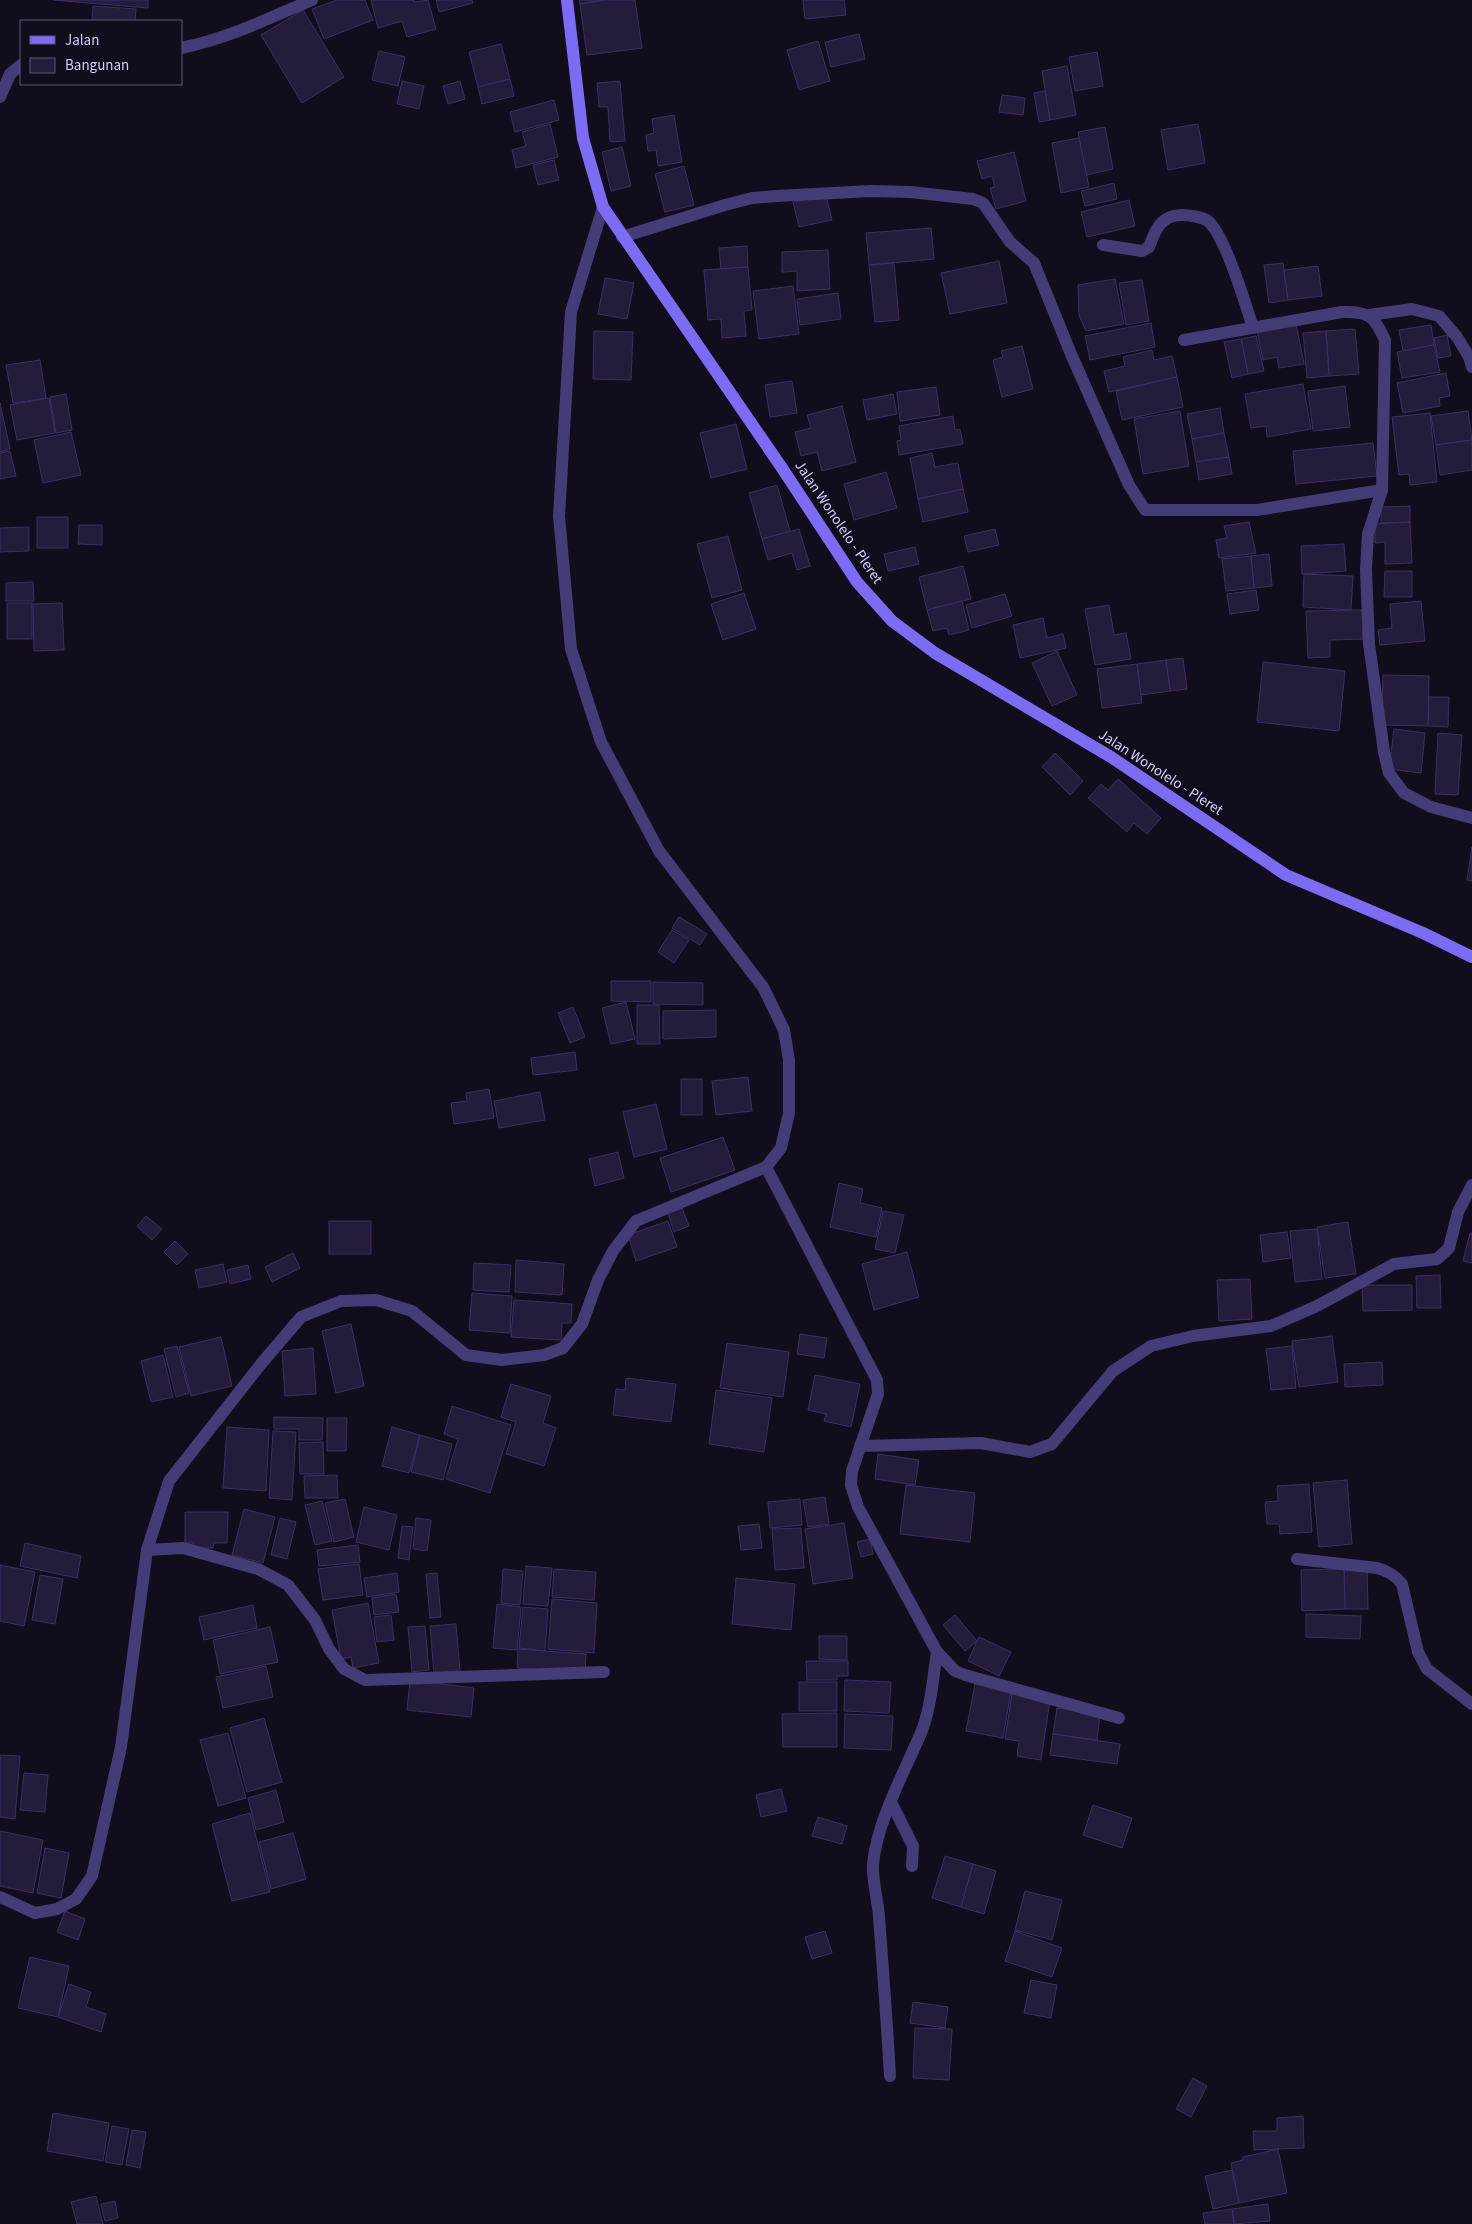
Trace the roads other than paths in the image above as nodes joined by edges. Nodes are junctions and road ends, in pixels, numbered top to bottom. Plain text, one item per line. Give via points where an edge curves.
1 (312, 0) edge
2 (567, 0) edge
3 (182, 48) edge
4 (20, 66) edge
5 (0, 96) edge
6 (603, 207) junction
7 (622, 237) junction
8 (1103, 245) dead end
9 (1369, 315) junction
10 (1253, 328) junction
11 (1184, 340) dead end
12 (1472, 367) edge
13 (1382, 490) junction
14 (1472, 818) edge
15 (1472, 957) edge
16 (766, 1167) junction
17 (1472, 1186) edge
18 (860, 1446) junction
19 (147, 1550) junction
20 (1297, 1559) dead end
21 (937, 1652) junction
22 (604, 1672) dead end
23 (1472, 1704) edge
24 (1119, 1718) dead end
25 (891, 1802) junction
26 (912, 1866) dead end
27 (0, 1897) edge
28 (890, 2076) dead end

1 - 3 street via 235,33
2 - 6 main road, Jalan Wonolelo - Pleret via 583,138
4 - 5 street via 10,74
6 - 7 main road, Jalan Wonolelo - Pleret
6 - 16 street via 572,312 559,516 571,649 601,742 659,851 763,987 784,1030 790,1060 789,1113 781,1148
7 - 13 street via 752,198 911,192 973,199 983,204 1010,242 1034,263 1070,354 1129,485 1145,510 1257,510
7 - 15 main road, Jalan Wonolelo - Pleret via 857,582 892,621 935,653 1111,757 1286,875
8 - 10 street via 1142,251 1149,247 1155,229 1173,216 1207,220 1215,229 1241,286
9 - 10 street via 1342,312
9 - 12 street via 1412,309 1439,316 1457,337
9 - 13 street via 1378,323 1385,340
10 - 11 street
13 - 14 street via 1368,534 1366,570 1369,644 1387,766 1404,793 1431,807
16 - 18 street via 877,1380 878,1394
16 - 19 street via 636,1221 613,1251 582,1324 563,1348 544,1355 502,1360 466,1355 412,1311 376,1300 341,1301 301,1317 170,1481
17 - 18 street via 1458,1212 1449,1248 1437,1259 1394,1264 1271,1326 1193,1336 1151,1346 1113,1370 1052,1444 1041,1450 1030,1452 981,1442
18 - 21 street via 852,1471 851,1485 855,1498
19 - 22 street via 184,1548 258,1568 288,1585 315,1620 329,1649 344,1669 365,1680
19 - 27 street via 121,1747 92,1876 76,1899 57,1909 35,1913
20 - 23 street via 1377,1568 1396,1576 1402,1584 1418,1652 1427,1669
21 - 24 street via 955,1670 965,1674
21 - 25 street via 921,1731
25 - 26 street via 914,1846
25 - 28 street via 873,1865

